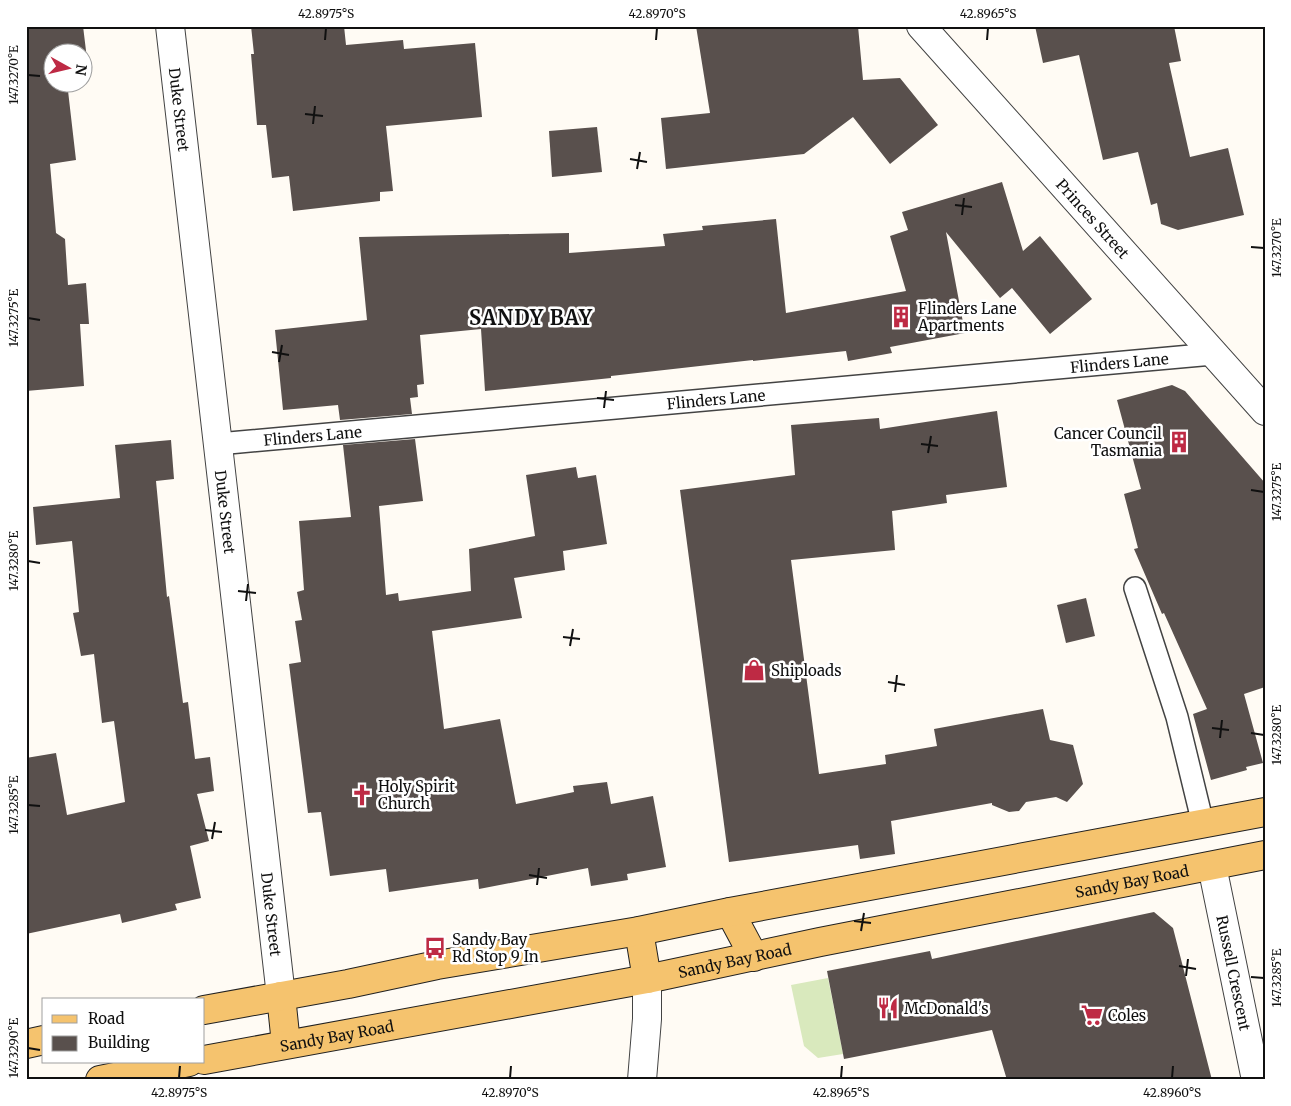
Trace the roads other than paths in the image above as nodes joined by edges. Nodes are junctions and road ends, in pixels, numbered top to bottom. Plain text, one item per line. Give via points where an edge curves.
1 (170, 26) edge
2 (921, 26) edge
3 (1213, 354) junction
4 (1265, 411) edge
5 (218, 444) junction
6 (1135, 588) dead end
7 (1265, 812) edge
8 (1203, 824) junction
9 (1265, 855) edge
10 (1212, 866) junction
11 (730, 912) junction
12 (639, 930) junction
13 (754, 957) junction
14 (647, 979) junction
15 (281, 996) junction
16 (205, 1010) edge
17 (42, 1040) edge
18 (26, 1044) edge
19 (286, 1044) junction
20 (205, 1060) edge
21 (179, 1064) edge
22 (100, 1080) edge
23 (642, 1080) edge
24 (1256, 1080) edge

1 - 5 street, Duke Street
2 - 3 street, Princes Street
3 - 4 street, Princes Street
3 - 5 lane, Flinders Lane
5 - 15 street, Duke Street
6 - 8 lane via 1177,716
7 - 8 main road
8 - 10 main road
8 - 11 main road
9 - 10 main road, Sandy Bay Road
10 - 13 main road, Sandy Bay Road
10 - 24 street, Russell Crescent
11 - 12 main road
11 - 13 main road
12 - 14 main road
12 - 15 main road
13 - 14 main road, Sandy Bay Road
14 - 19 main road, Sandy Bay Road
14 - 23 street
15 - 16 main road
15 - 19 main road
17 - 18 main road
19 - 20 main road, Sandy Bay Road
21 - 22 main road

